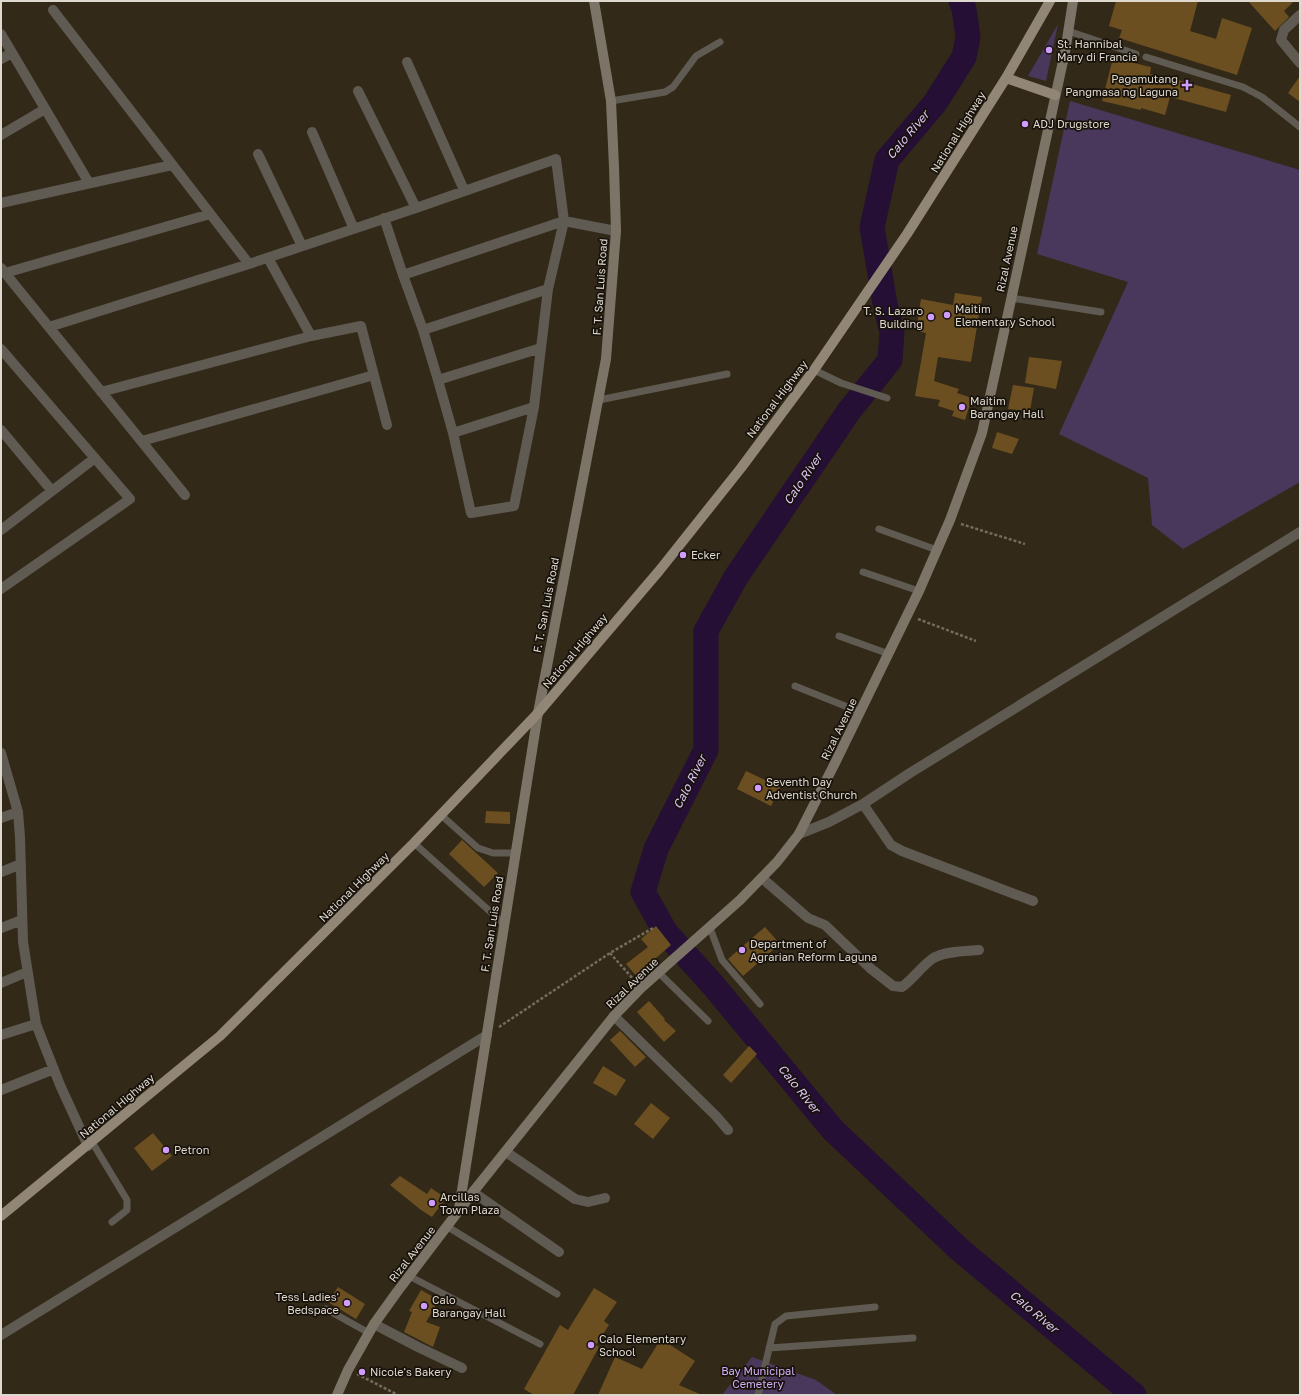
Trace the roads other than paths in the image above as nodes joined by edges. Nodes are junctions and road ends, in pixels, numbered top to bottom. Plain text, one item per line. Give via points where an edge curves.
1 (594, 1) edge
2 (1050, 1) edge
3 (1073, 1) edge
4 (53, 10) dead end
5 (1300, 15) edge
6 (1068, 31) junction
7 (1, 34) edge
8 (720, 42) dead end
9 (12, 52) junction
10 (1136, 54) dead end
11 (1146, 57) dead end
12 (1, 59) edge
13 (407, 62) dead end
14 (1300, 63) edge
15 (1006, 78) junction
16 (358, 91) dead end
17 (1055, 95) junction
18 (611, 100) junction
19 (45, 109) junction
20 (1300, 127) edge
21 (312, 132) dead end
22 (1, 135) edge
23 (258, 154) dead end
24 (172, 165) junction
25 (89, 183) junction
26 (464, 190) junction
27 (1, 203) edge
28 (416, 208) junction
29 (210, 214) junction
30 (384, 218) junction
31 (564, 221) junction
32 (354, 229) junction
33 (616, 231) junction
34 (302, 246) junction
35 (268, 258) junction
36 (249, 264) junction
37 (3, 270) edge
38 (402, 275) junction
39 (548, 289) junction
40 (1011, 298) junction
41 (1101, 312) dead end
42 (49, 327) junction
43 (423, 330) junction
44 (311, 336) junction
45 (541, 348) junction
46 (1, 349) edge
47 (814, 370) junction
48 (727, 374) dead end
49 (374, 375) junction
50 (438, 380) junction
51 (101, 392) junction
52 (887, 398) dead end
53 (599, 400) junction
54 (534, 407) junction
55 (387, 425) dead end
56 (1, 430) edge
57 (453, 433) junction
58 (142, 441) junction
59 (95, 458) junction
60 (52, 491) junction
61 (185, 495) dead end
62 (879, 529) dead end
63 (1, 530) edge
64 (1300, 532) edge
65 (937, 550) junction
66 (863, 572) dead end
67 (1, 589) edge
68 (919, 591) junction
69 (839, 636) dead end
70 (888, 654) junction
71 (795, 686) dead end
72 (860, 712) junction
73 (538, 713) junction
74 (2, 757) edge
75 (863, 804) junction
76 (18, 812) junction
77 (441, 815) junction
78 (1, 818) edge
79 (799, 834) junction
80 (414, 843) junction
81 (515, 853) junction
82 (21, 864) junction
83 (1, 872) edge
84 (762, 878) junction
85 (1033, 901) dead end
86 (22, 920) junction
87 (504, 924) junction
88 (1, 928) edge
89 (710, 928) junction
90 (979, 950) dead end
91 (27, 972) junction
92 (659, 973) junction
93 (1, 983) edge
94 (760, 1004) dead end
95 (614, 1016) junction
96 (708, 1021) dead end
97 (36, 1024) junction
98 (1, 1035) edge
99 (487, 1035) junction
100 (54, 1069) junction
101 (1, 1090) edge
102 (728, 1130) dead end
103 (90, 1144) junction
104 (506, 1152) junction
105 (473, 1192) junction
106 (605, 1198) dead end
107 (459, 1211) junction
108 (1, 1216) edge
109 (112, 1222) dead end
110 (448, 1227) junction
111 (558, 1252) dead end
112 (409, 1276) junction
113 (557, 1294) dead end
114 (875, 1307) dead end
115 (326, 1309) dead end
116 (374, 1324) junction
117 (369, 1333) junction
118 (1, 1335) edge
119 (913, 1338) dead end
120 (540, 1344) dead end
121 (769, 1348) junction
122 (462, 1368) dead end
123 (337, 1395) edge
124 (758, 1395) edge

1 - 18 main road, F. T. San Luis Road
2 - 15 main road, National Highway
3 - 6 main road, Rizal Avenue
4 - 24 street
5 - 14 street via 1284,30 1281,40
6 - 10 lane
6 - 17 main road, Rizal Avenue
7 - 9 street
8 - 18 lane via 696,56 673,86 665,92
9 - 12 street
9 - 19 street
11 - 20 lane via 1243,87 1262,97
13 - 26 street
15 - 17 main road
15 - 47 main road, National Highway via 907,234
16 - 28 street
17 - 40 main road, Rizal Avenue
18 - 33 main road, F. T. San Luis Road
19 - 22 street
19 - 25 street
21 - 32 street
23 - 34 street
24 - 25 street
24 - 29 street
25 - 27 street
26 - 28 street
26 - 31 street via 556,159
28 - 30 street
29 - 36 street
29 - 37 street
30 - 32 street
30 - 38 street
31 - 33 street
31 - 38 street
31 - 39 street
32 - 34 street
33 - 53 main road, F. T. San Luis Road via 606,359
34 - 35 street
35 - 36 street
35 - 44 street
36 - 42 street
37 - 42 street
38 - 43 street
39 - 43 street
39 - 45 street
40 - 41 lane
40 - 65 main road, Rizal Avenue via 982,432
42 - 51 street
43 - 50 street
44 - 49 street via 362,326
44 - 51 street
45 - 50 street
45 - 54 street
46 - 59 street
47 - 52 lane via 841,383
47 - 73 main road, National Highway via 741,468 659,571
48 - 53 lane
49 - 55 street
49 - 58 street
50 - 57 street
51 - 58 street
53 - 73 main road, F. T. San Luis Road
54 - 57 street
54 - 57 street via 514,506 471,513
56 - 60 street
58 - 61 street
59 - 60 street
59 - 67 street via 130,499
60 - 63 street
62 - 65 lane
64 - 75 street via 910,772
65 - 68 main road, Rizal Avenue
66 - 68 lane
68 - 70 main road, Rizal Avenue
69 - 70 lane
70 - 72 main road, Rizal Avenue
71 - 72 lane
72 - 79 main road, Rizal Avenue
73 - 77 main road, National Highway
73 - 81 main road, F. T. San Luis Road
74 - 76 street
75 - 79 street
75 - 85 street via 891,845 896,848
76 - 78 street
76 - 82 street
77 - 80 main road, National Highway
77 - 81 lane via 478,848 493,853
79 - 84 main road, Rizal Avenue
80 - 87 lane
80 - 103 main road, National Highway via 220,1036
81 - 87 main road, F. T. San Luis Road
82 - 83 street
82 - 86 street
84 - 89 main road, Rizal Avenue
84 - 90 street via 808,918 825,925 893,986 902,987 933,958 952,952
86 - 88 street
86 - 91 street via 22,942
87 - 99 main road, F. T. San Luis Road
89 - 92 main road, Rizal Avenue
89 - 94 lane via 722,960
91 - 93 street
91 - 97 street
92 - 95 main road, Rizal Avenue
92 - 96 lane
95 - 102 street
95 - 104 main road, Rizal Avenue
97 - 98 street
97 - 100 street
99 - 107 main road, F. T. San Luis Road
99 - 118 street
100 - 101 street
100 - 103 street
103 - 108 main road, National Highway
103 - 109 lane via 128,1200 127,1210
104 - 105 main road, Rizal Avenue
104 - 106 street via 575,1199 588,1202
105 - 107 main road, Rizal Avenue
105 - 111 street
107 - 110 main road, Rizal Avenue
110 - 112 main road, Rizal Avenue
110 - 113 lane
112 - 116 main road, Rizal Avenue
112 - 120 lane
114 - 121 lane via 786,1316 775,1324
115 - 117 lane
116 - 117 main road, Rizal Avenue
116 - 122 street
117 - 123 main road, Rizal Avenue
119 - 121 lane
121 - 124 lane

